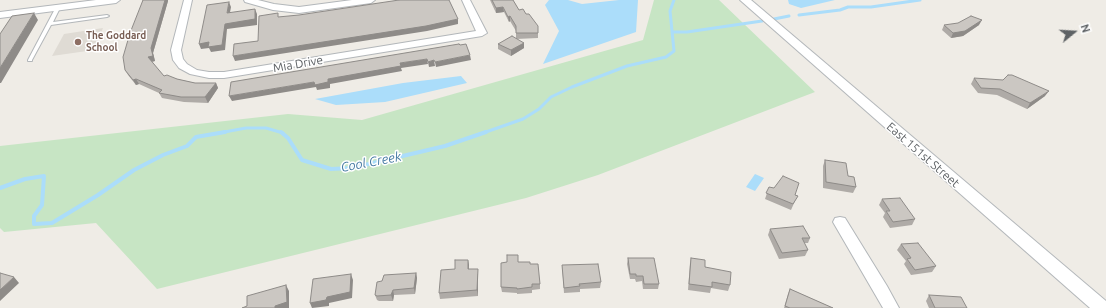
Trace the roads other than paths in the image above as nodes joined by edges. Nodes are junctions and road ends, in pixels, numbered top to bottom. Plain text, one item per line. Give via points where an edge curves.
1 (116, 0) edge
2 (188, 0) edge
3 (248, 0) edge
4 (371, 0) edge
5 (466, 0) edge
6 (745, 0) edge
7 (58, 8) junction
8 (107, 16) dead end
9 (1, 17) edge
10 (49, 24) junction
11 (30, 60) dead end
12 (840, 222) dead end
13 (891, 308) edge
14 (1102, 308) edge

1 - 7 street
2 - 5 street, Mia Drive via 176,50 178,60 188,69 209,75 240,74 482,33
3 - 4 street via 273,7 305,10
6 - 14 street, East 151st Street
7 - 9 street
7 - 10 lane
8 - 10 lane
10 - 11 lane
12 - 13 street

